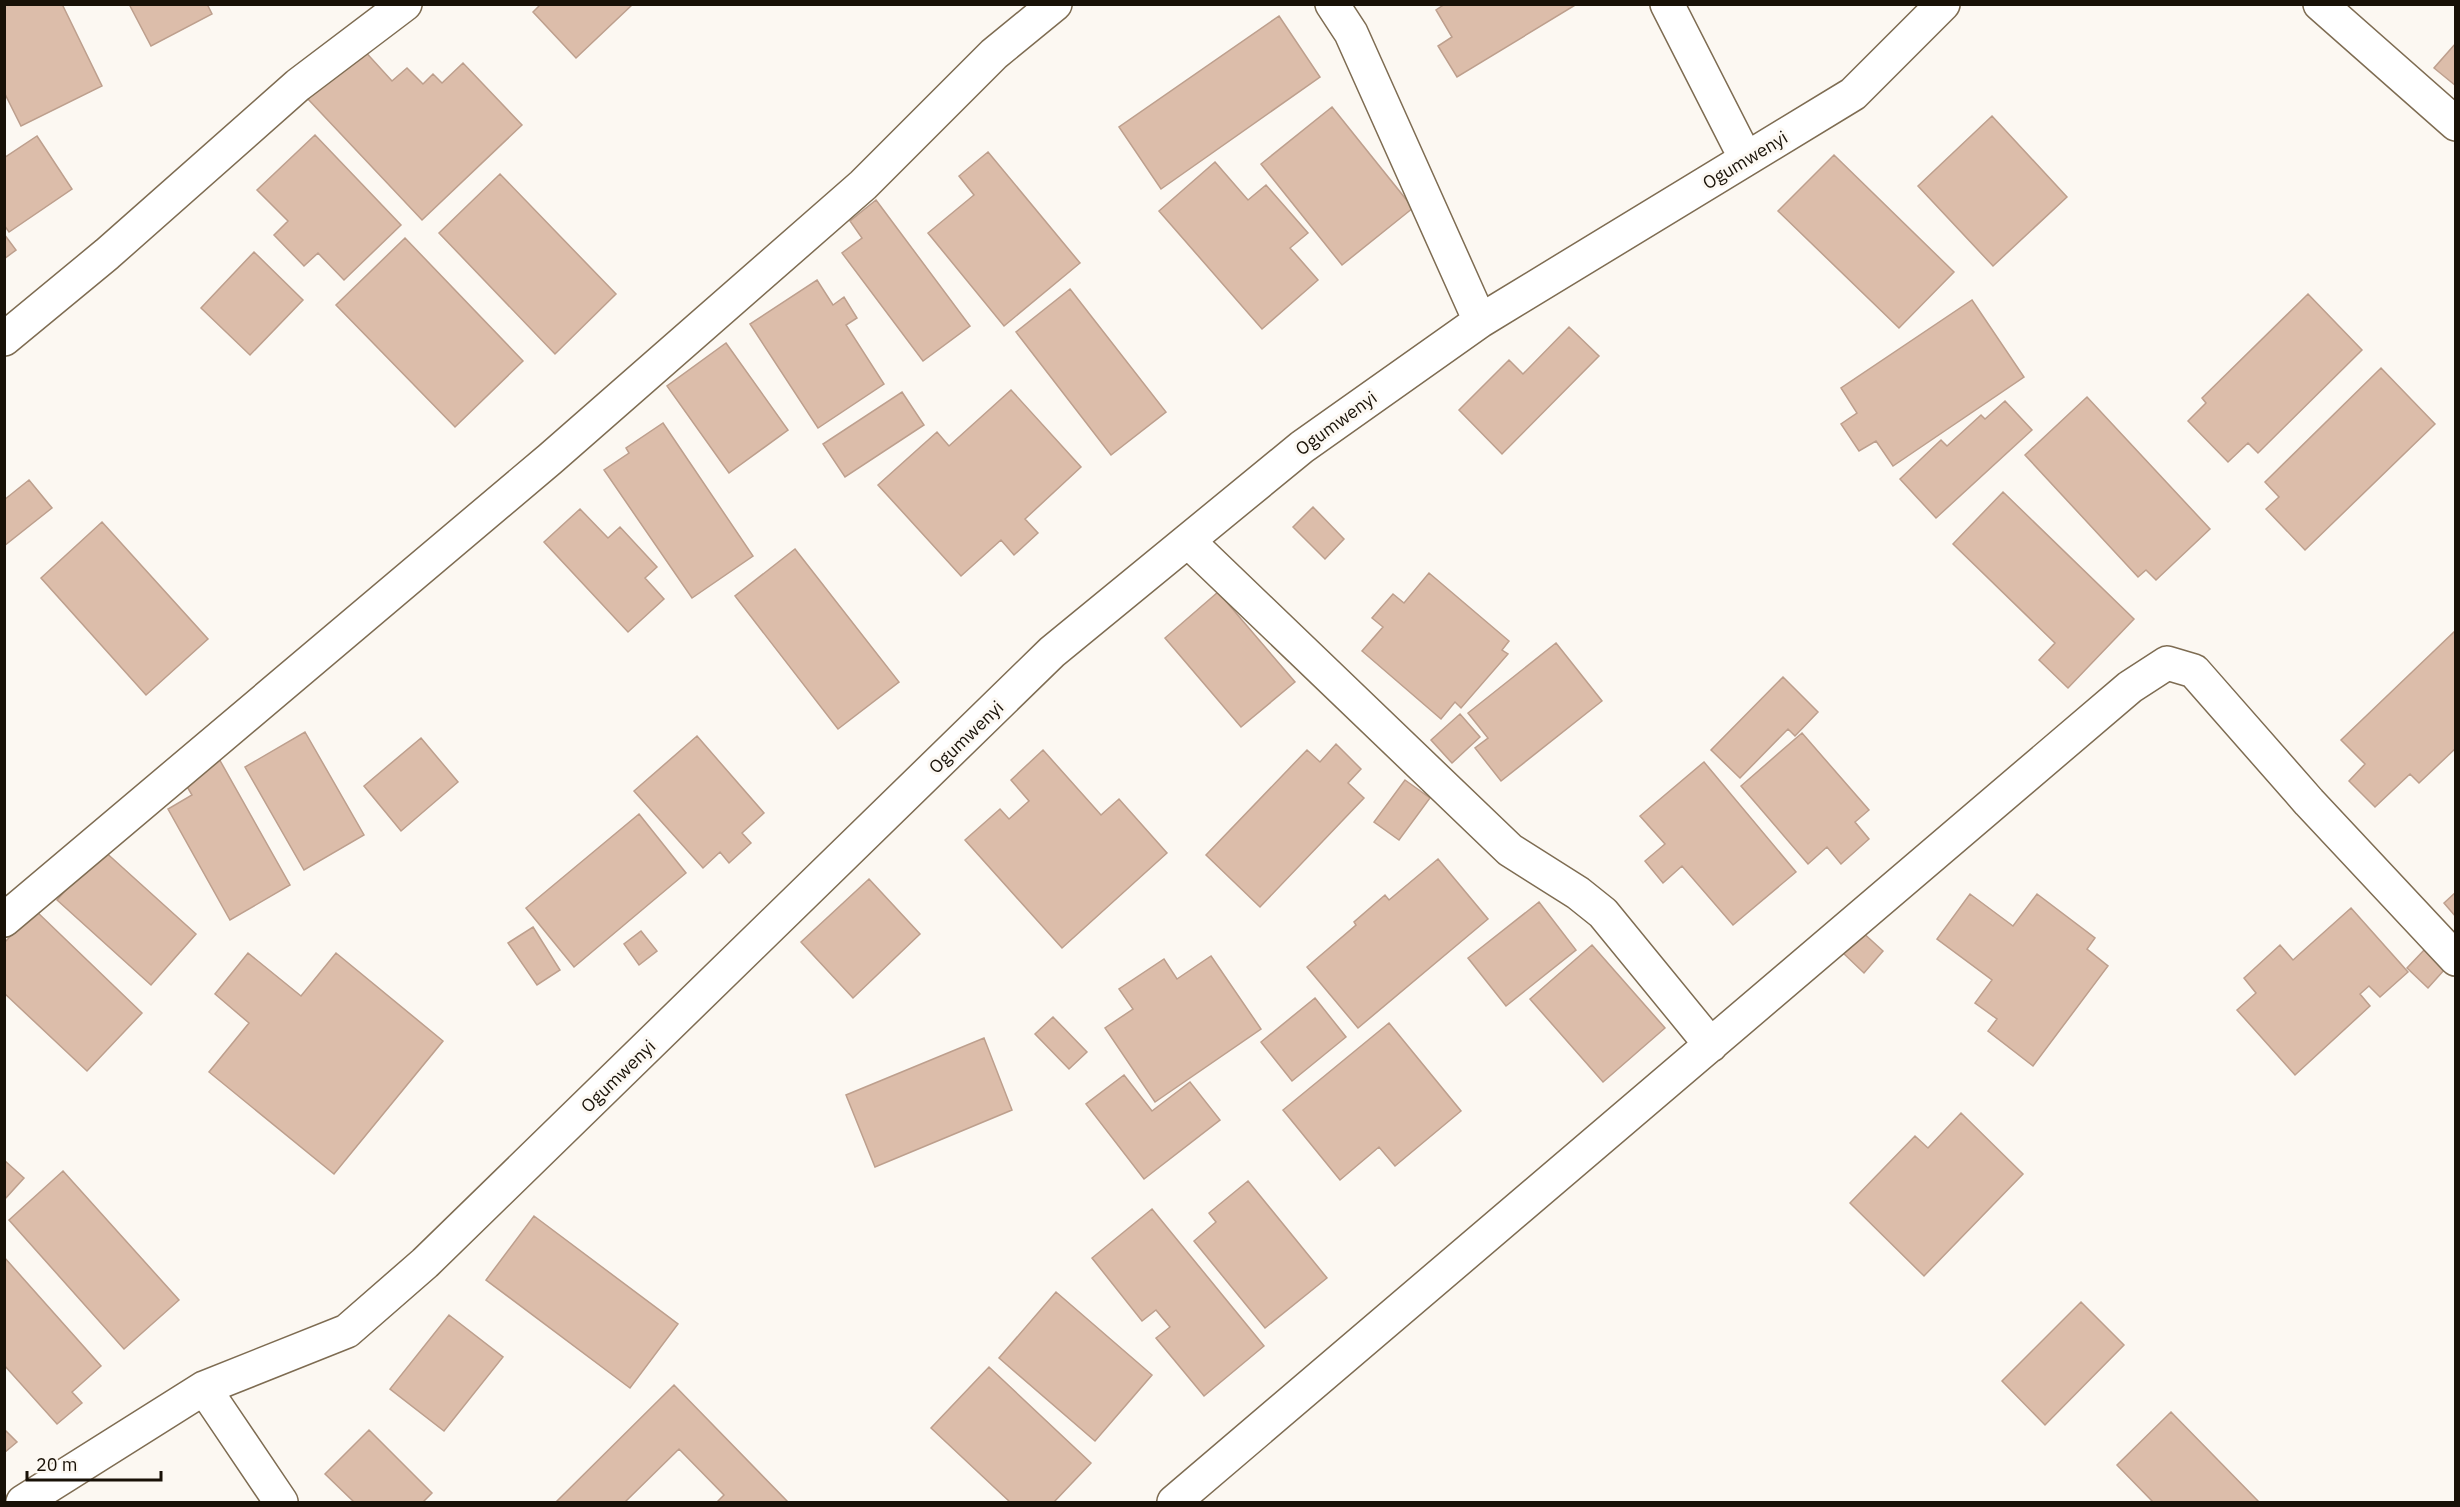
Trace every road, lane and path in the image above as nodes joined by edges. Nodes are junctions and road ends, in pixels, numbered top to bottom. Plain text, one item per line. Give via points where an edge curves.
1 (405, 4) edge
2 (1055, 4) edge
3 (1332, 4) edge
4 (1667, 4) edge
5 (1943, 4) edge
6 (2320, 4) edge
7 (2456, 124) edge
8 (1746, 159) junction
9 (1480, 321) junction
10 (4, 339) edge
11 (1188, 541) junction
12 (4, 921) edge
13 (2456, 959) edge
14 (1711, 1045) junction
15 (204, 1388) junction
16 (1175, 1502) edge
17 (23, 1503) edge
18 (281, 1503) edge

1 - 10 street via 298,85 107,254
2 - 12 street via 994,54 863,185 559,452
3 - 9 street via 1351,33
4 - 8 street
5 - 8 street, Ogumwenyi via 1852,94
6 - 7 street
8 - 9 street, Ogumwenyi
9 - 11 street, Ogumwenyi via 1302,447
11 - 14 street via 1510,850 1603,912
11 - 15 street, Ogumwenyi via 1052,652 425,1263 347,1331
13 - 14 street via 2309,802 2194,671 2168,663 2130,687
14 - 16 street
15 - 17 street, Ogumwenyi
15 - 18 street

